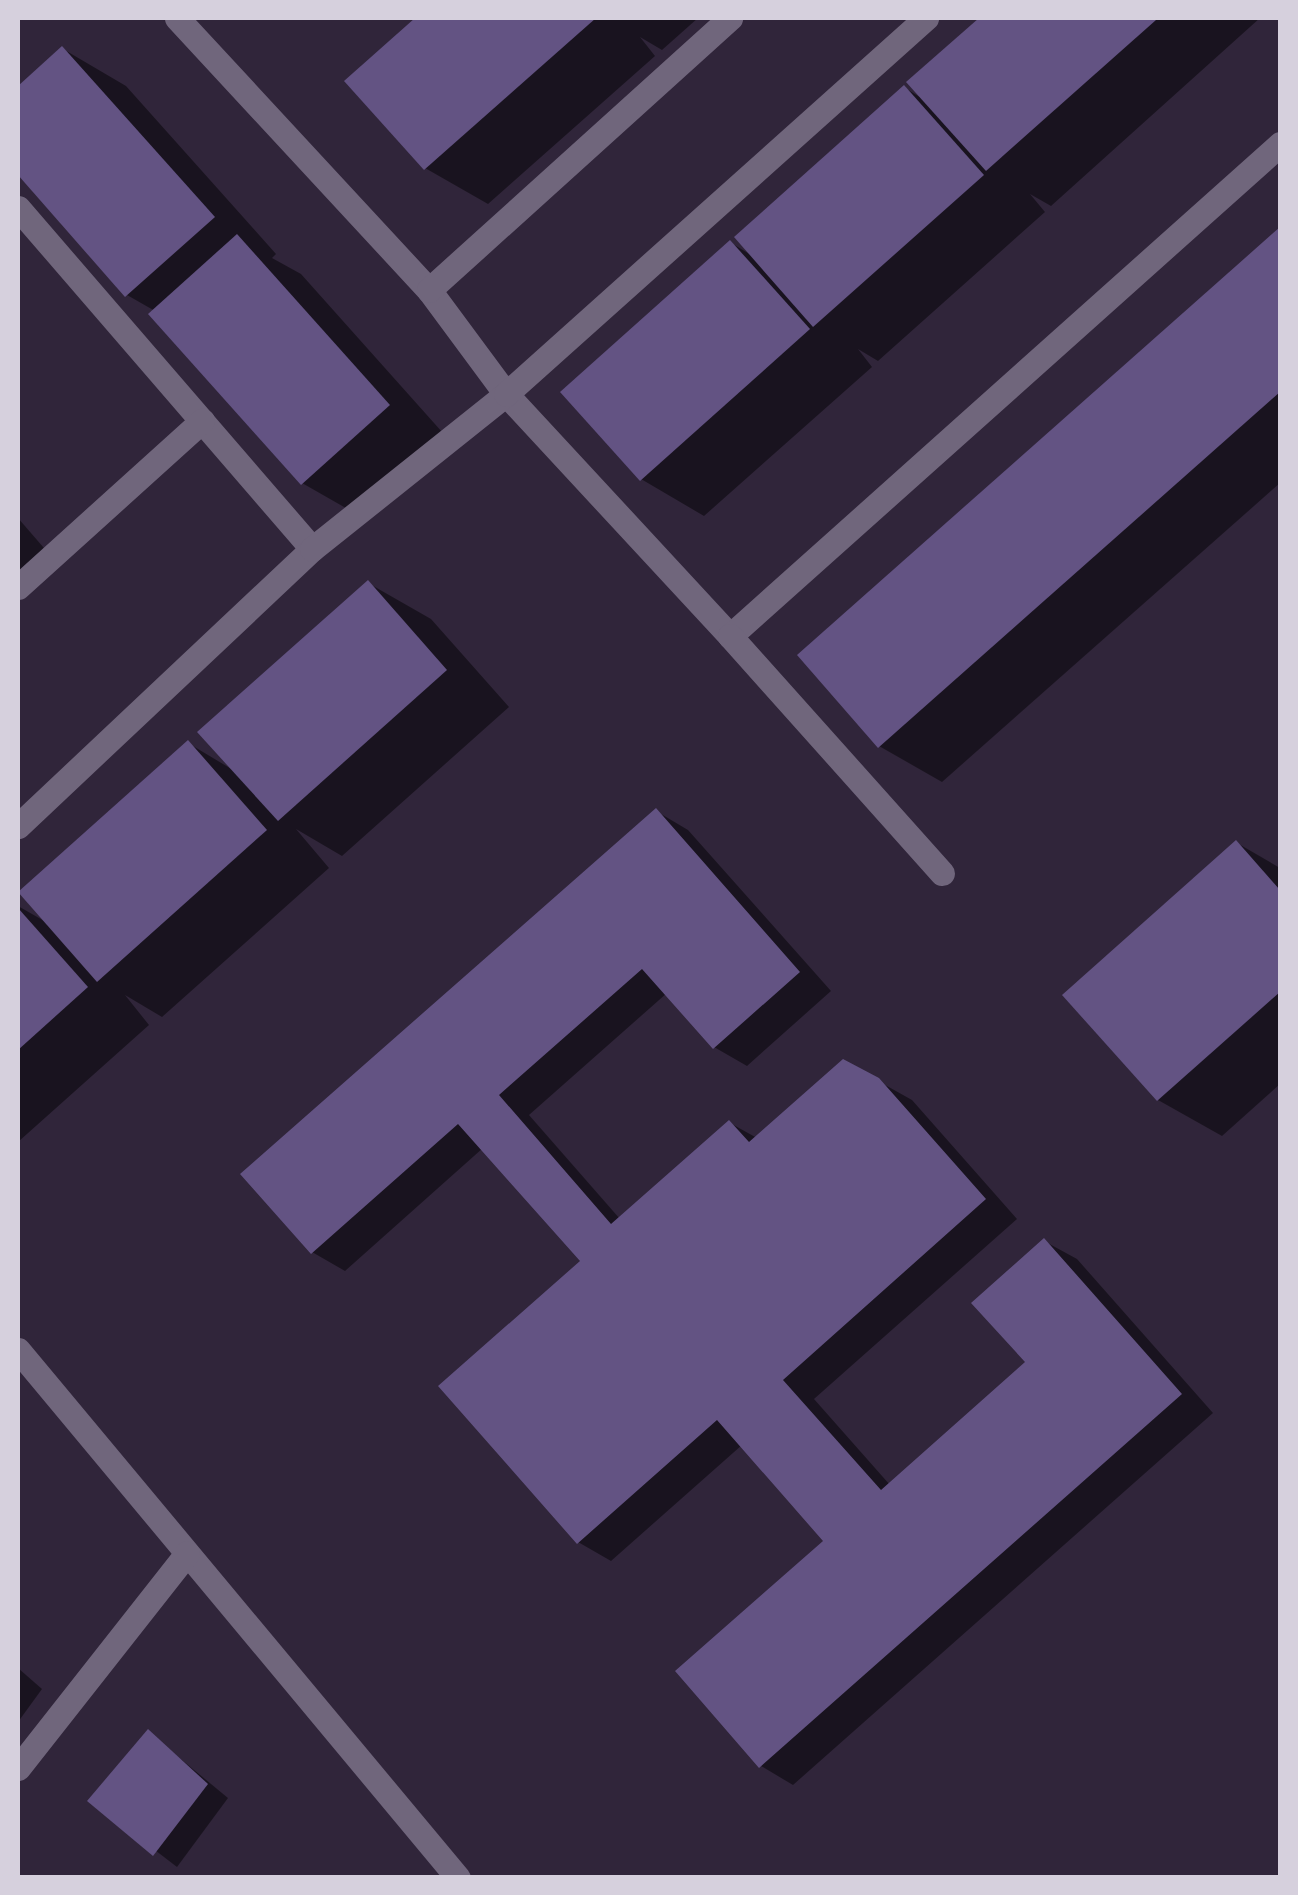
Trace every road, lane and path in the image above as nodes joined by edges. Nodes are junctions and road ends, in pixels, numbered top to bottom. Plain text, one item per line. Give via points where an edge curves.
1 (177, 18) edge
2 (730, 18) edge
3 (926, 18) edge
4 (1280, 144) edge
5 (18, 208) edge
6 (429, 290) junction
7 (506, 394) junction
8 (202, 422) junction
9 (312, 550) junction
10 (18, 587) edge
11 (730, 636) junction
12 (18, 826) edge
13 (942, 873) dead end
14 (18, 1350) edge
15 (187, 1553) junction
16 (18, 1768) edge
17 (458, 1878) edge

1 - 6 street
2 - 6 street
3 - 7 street
4 - 11 street
5 - 8 street
6 - 7 street
7 - 9 street
7 - 11 street
8 - 9 street
8 - 10 street
9 - 12 street
11 - 13 street
14 - 15 street
15 - 16 street
15 - 17 street

